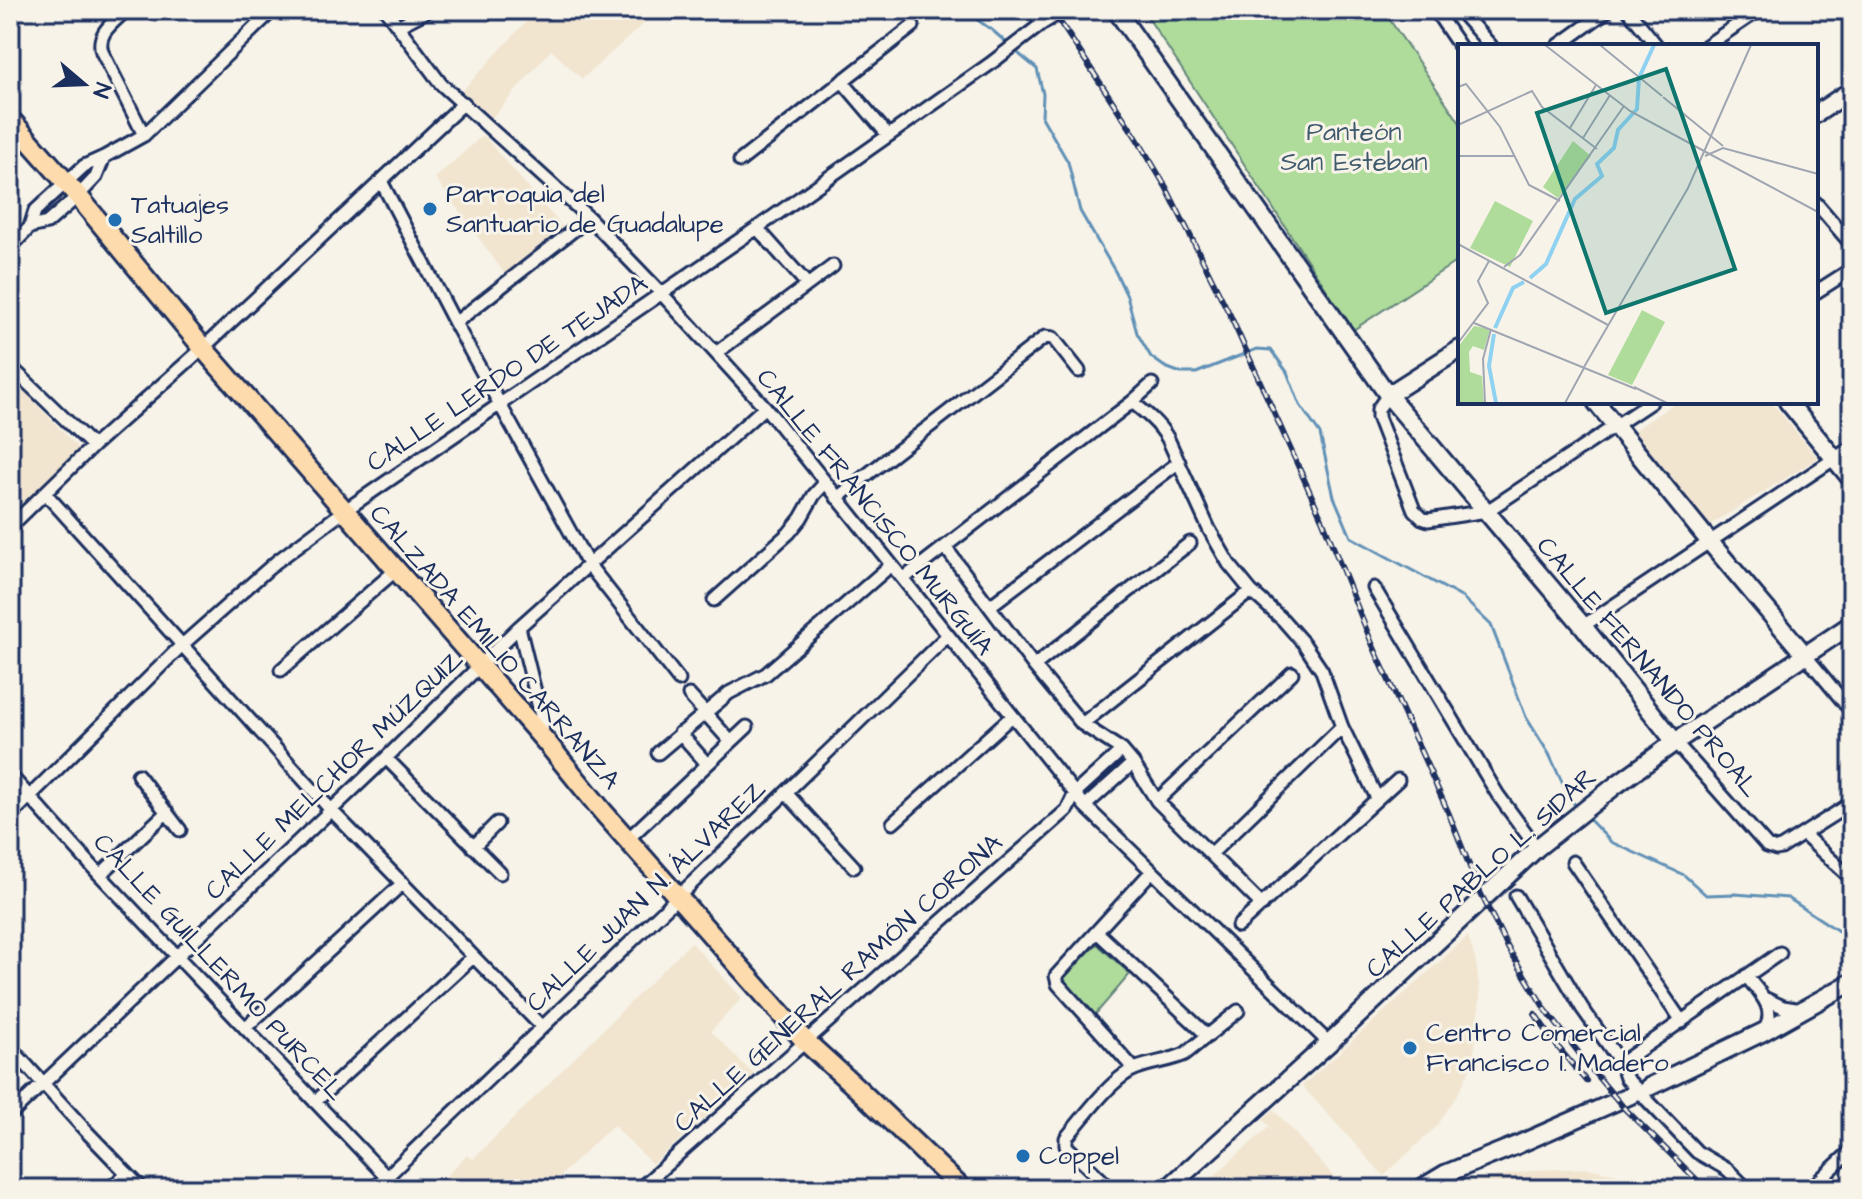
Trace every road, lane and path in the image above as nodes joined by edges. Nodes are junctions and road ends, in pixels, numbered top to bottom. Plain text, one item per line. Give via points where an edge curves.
1 (126, 10) edge
2 (273, 10) edge
3 (386, 10) edge
4 (429, 10) edge
5 (1033, 10) edge
6 (1064, 10) edge
7 (1116, 10) edge
8 (1435, 10) edge
9 (1608, 10) edge
10 (1628, 10) edge
11 (1759, 10) edge
12 (1464, 12) edge
13 (1043, 23) junction
14 (398, 26) junction
15 (913, 26) dead end
16 (1448, 28) junction
17 (1458, 44) edge
18 (1489, 44) edge
19 (1561, 44) edge
20 (1655, 44) edge
21 (1709, 44) edge
22 (842, 81) junction
23 (1852, 90) edge
24 (464, 103) junction
25 (1818, 113) edge
26 (10, 119) edge
27 (144, 135) junction
28 (888, 135) junction
29 (104, 157) junction
30 (740, 161) dead end
31 (381, 181) junction
32 (72, 189) junction
33 (1818, 205) edge
34 (589, 218) junction
35 (30, 227) junction
36 (757, 228) junction
37 (1852, 245) edge
38 (10, 248) edge
39 (833, 266) dead end
40 (1852, 269) edge
41 (807, 284) junction
42 (1818, 291) edge
43 (662, 294) junction
44 (455, 323) junction
45 (203, 348) junction
46 (1458, 350) edge
47 (716, 353) junction
48 (10, 366) edge
49 (1079, 371) dead end
50 (1152, 384) dead end
51 (1388, 395) junction
52 (1132, 402) junction
53 (1598, 404) edge
54 (1648, 404) edge
55 (1790, 404) edge
56 (501, 405) junction
57 (765, 407) junction
58 (1616, 426) junction
59 (93, 446) junction
60 (1852, 447) edge
61 (1835, 458) junction
62 (1179, 462) junction
63 (1852, 480) edge
64 (825, 483) junction
65 (45, 493) junction
66 (837, 498) junction
67 (344, 511) junction
68 (1487, 511) junction
69 (10, 527) edge
70 (1709, 541) junction
71 (1190, 543) dead end
72 (945, 547) junction
73 (588, 564) junction
74 (891, 565) junction
75 (396, 570) junction
76 (903, 579) junction
77 (1374, 588) dead end
78 (1251, 591) junction
79 (714, 600) dead end
80 (990, 606) junction
81 (1852, 624) edge
82 (1583, 626) junction
83 (519, 627) junction
84 (948, 635) junction
85 (181, 646) junction
86 (1805, 655) junction
87 (479, 666) junction
88 (1034, 666) junction
89 (281, 670) dead end
90 (1292, 673) dead end
91 (679, 680) dead end
92 (689, 695) dead end
93 (705, 712) junction
94 (1852, 712) edge
95 (1012, 716) junction
96 (1082, 724) junction
97 (747, 727) dead end
98 (1342, 727) junction
99 (680, 733) junction
100 (543, 739) junction
101 (731, 742) junction
102 (1675, 742) junction
103 (1122, 750) junction
104 (658, 753) dead end
105 (386, 758) junction
106 (1133, 763) junction
107 (707, 764) junction
108 (10, 775) edge
109 (138, 775) dead end
110 (1398, 780) dead end
111 (786, 793) junction
112 (1075, 793) junction
113 (30, 796) junction
114 (1377, 798) junction
115 (1157, 801) junction
116 (1852, 803) edge
117 (1085, 806) junction
118 (331, 810) junction
119 (1067, 810) junction
120 (167, 812) junction
121 (10, 816) edge
122 (497, 823) dead end
123 (893, 823) dead end
124 (180, 830) dead end
125 (1803, 834) junction
126 (628, 839) junction
127 (473, 847) junction
128 (1537, 848) junction
129 (1211, 854) junction
130 (1573, 862) dead end
131 (854, 867) dead end
132 (1152, 871) junction
133 (500, 873) dead end
134 (100, 875) junction
135 (1852, 879) edge
136 (403, 883) junction
137 (1516, 896) dead end
138 (679, 897) junction
139 (1262, 905) junction
140 (1238, 926) dead end
141 (1097, 932) junction
142 (1780, 953) dead end
143 (177, 957) junction
144 (473, 957) junction
145 (1746, 976) junction
146 (1852, 982) edge
147 (1766, 999) junction
148 (1802, 1010) junction
149 (1238, 1011) dead end
150 (1682, 1022) junction
151 (542, 1027) junction
152 (245, 1028) junction
153 (1763, 1032) junction
154 (1208, 1036) junction
155 (1326, 1039) junction
156 (805, 1041) junction
157 (10, 1047) edge
158 (1621, 1063) junction
159 (1134, 1069) junction
160 (42, 1084) junction
161 (1649, 1087) dead end
162 (1631, 1095) dead end
163 (315, 1102) junction
164 (10, 1115) edge
165 (1852, 1150) edge
166 (127, 1173) junction
167 (387, 1177) junction
168 (110, 1189) edge
169 (142, 1189) edge
170 (374, 1189) edge
171 (398, 1189) edge
172 (639, 1189) edge
173 (962, 1189) edge
174 (1111, 1189) edge
175 (1167, 1189) edge
176 (1420, 1189) edge
177 (1747, 1189) edge
178 (1810, 1189) edge

1 - 27 street via 99,41
2 - 27 street
3 - 14 street, CALLE FRANCISCO MURGUÍA
4 - 14 street
5 - 13 street
6 - 13 street, CALLE LERDO DE TEJADA
7 - 51 street, CALLE FERNANDO PROAL
8 - 16 street
9 - 19 street
10 - 20 street
11 - 21 street
12 - 16 street
12 - 18 street
13 - 28 street, CALLE LERDO DE TEJADA
14 - 24 street, CALLE FRANCISCO MURGUÍA via 441,84
15 - 22 street
16 - 17 street
22 - 28 street
22 - 30 street
23 - 25 street
24 - 31 street
24 - 34 street, CALLE FRANCISCO MURGUÍA
26 - 32 main road, CALZADA EMILIO CARRANZA
27 - 29 street
28 - 36 street, CALLE LERDO DE TEJADA
29 - 32 street via 84,166
29 - 32 street via 96,177
31 - 44 street
31 - 45 street
32 - 35 street via 47,223
32 - 35 street via 35,211
32 - 45 main road, CALZADA EMILIO CARRANZA
33 - 37 street
34 - 43 street, CALLE FRANCISCO MURGUÍA
34 - 44 street
35 - 38 street
36 - 41 street
36 - 43 street, CALLE LERDO DE TEJADA
39 - 41 street
40 - 42 street
41 - 47 street
43 - 47 street, CALLE FRANCISCO MURGUÍA
43 - 56 street, CALLE LERDO DE TEJADA
44 - 56 street
45 - 59 street
45 - 67 main road, CALZADA EMILIO CARRANZA
46 - 51 street
47 - 57 street, CALLE FRANCISCO MURGUÍA
48 - 59 street
49 - 66 street via 1053,338 1045,337
50 - 52 street
51 - 68 street, CALLE FERNANDO PROAL
51 - 68 street via 1378,417 1417,514 1428,520
52 - 62 street via 1161,427
52 - 72 street
53 - 58 street
54 - 58 street
55 - 61 street
56 - 67 street, CALLE LERDO DE TEJADA
56 - 73 street
57 - 64 street, CALLE FRANCISCO MURGUÍA
57 - 73 street, CALLE MELCHOR MÚZQUIZ
58 - 68 street
58 - 70 street
59 - 65 street
60 - 61 street
61 - 63 street
61 - 70 street
62 - 78 street via 1209,529
62 - 80 street
64 - 66 street, CALLE FRANCISCO MURGUÍA
64 - 79 street via 789,533
65 - 69 street
65 - 85 street
66 - 74 street, CALLE FRANCISCO MURGUÍA
67 - 75 main road, CALZADA EMILIO CARRANZA
67 - 85 street, CALLE LERDO DE TEJADA via 276,562
68 - 82 street, CALLE FERNANDO PROAL
70 - 82 street
70 - 86 street
71 - 88 street
72 - 76 street
72 - 80 street
73 - 83 street, CALLE MELCHOR MÚZQUIZ
73 - 91 street
74 - 76 street, CALLE FRANCISCO MURGUÍA
74 - 93 street via 766,674
75 - 87 main road, CALZADA EMILIO CARRANZA
75 - 89 street
76 - 84 street, CALLE FRANCISCO MURGUÍA
77 - 128 street via 1498,795
78 - 96 street
78 - 98 street via 1304,644 1322,671
80 - 88 street
81 - 86 street, CALLE PABLO L. SIDAR
82 - 102 street, CALLE FERNANDO PROAL
83 - 87 street, CALLE MELCHOR MÚZQUIZ
83 - 100 street
84 - 95 street, CALLE FRANCISCO MURGUÍA
84 - 111 street, CALLE JUAN N. ÁLVAREZ
85 - 113 street, CALLE LERDO DE TEJADA
85 - 118 street
86 - 94 street
86 - 102 street, CALLE PABLO L. SIDAR
87 - 100 main road, CALZADA EMILIO CARRANZA
87 - 105 street, CALLE MELCHOR MÚZQUIZ
88 - 96 street
90 - 115 street
92 - 93 street
93 - 99 street
93 - 101 street
95 - 112 street, CALLE FRANCISCO MURGUÍA
95 - 123 street
96 - 103 street
97 - 101 street
98 - 114 street
98 - 129 street
99 - 104 street
99 - 107 street
100 - 126 main road, CALZADA EMILIO CARRANZA
101 - 107 street
102 - 125 street, CALLE FERNANDO PROAL via 1767,846 1776,849
102 - 128 street, CALLE PABLO L. SIDAR
103 - 106 street
103 - 112 street
105 - 118 street, CALLE MELCHOR MÚZQUIZ
105 - 127 street
106 - 115 street
106 - 117 street
107 - 126 street
108 - 113 street, CALLE GUILLERMO PURCEL
109 - 120 street
110 - 114 street
111 - 131 street
111 - 138 street, CALLE JUAN N. ÁLVAREZ
112 - 117 street, CALLE FRANCISCO MURGUÍA
112 - 119 street, CALLE GENERAL RAMÓN CORONA
113 - 121 street, CALLE LERDO DE TEJADA
113 - 134 street, CALLE GUILLERMO PURCEL
114 - 139 street
115 - 129 street
116 - 125 street
117 - 119 street, CALLE GENERAL RAMÓN CORONA
117 - 132 street, CALLE FRANCISCO MURGUÍA
118 - 136 street
118 - 143 street, CALLE MELCHOR MÚZQUIZ
119 - 156 street, CALLE GENERAL RAMÓN CORONA
120 - 124 street
120 - 134 street
122 - 127 street
125 - 135 street
126 - 138 main road, CALZADA EMILIO CARRANZA
127 - 133 street
128 - 155 street, CALLE PABLO L. SIDAR
129 - 139 street
130 - 150 street
132 - 141 street
132 - 155 street, CALLE FRANCISCO MURGUÍA
134 - 143 street, CALLE GUILLERMO PURCEL
136 - 144 street
136 - 152 street
137 - 158 street
138 - 151 street, CALLE JUAN N. ÁLVAREZ
138 - 156 main road, CALZADA EMILIO CARRANZA
139 - 140 street
141 - 154 street
141 - 159 street via 1056,980
142 - 145 street
143 - 152 street, CALLE GUILLERMO PURCEL
143 - 160 street, CALLE MELCHOR MÚZQUIZ
144 - 151 street
144 - 163 street
145 - 147 street
145 - 150 street
146 - 148 street
147 - 148 street
147 - 153 street via 1770,1016
148 - 153 street
149 - 154 street
150 - 158 street
151 - 167 street, CALLE JUAN N. ÁLVAREZ
152 - 163 street, CALLE GUILLERMO PURCEL
153 - 161 street
154 - 159 street via 1175,1059
155 - 175 street, CALLE PABLO L. SIDAR
156 - 172 street, CALLE GENERAL RAMÓN CORONA
156 - 173 main road, CALZADA EMILIO CARRANZA
157 - 160 street
158 - 177 street via 1626,1078 1697,1152
159 - 174 street via 1103,1095 1065,1143
160 - 164 street, CALLE MELCHOR MÚZQUIZ
160 - 166 street
162 - 176 street
163 - 167 street, CALLE GUILLERMO PURCEL
165 - 178 street
166 - 168 street
166 - 169 street
167 - 170 street, CALLE JUAN N. ÁLVAREZ
167 - 171 street, CALLE GUILLERMO PURCEL

